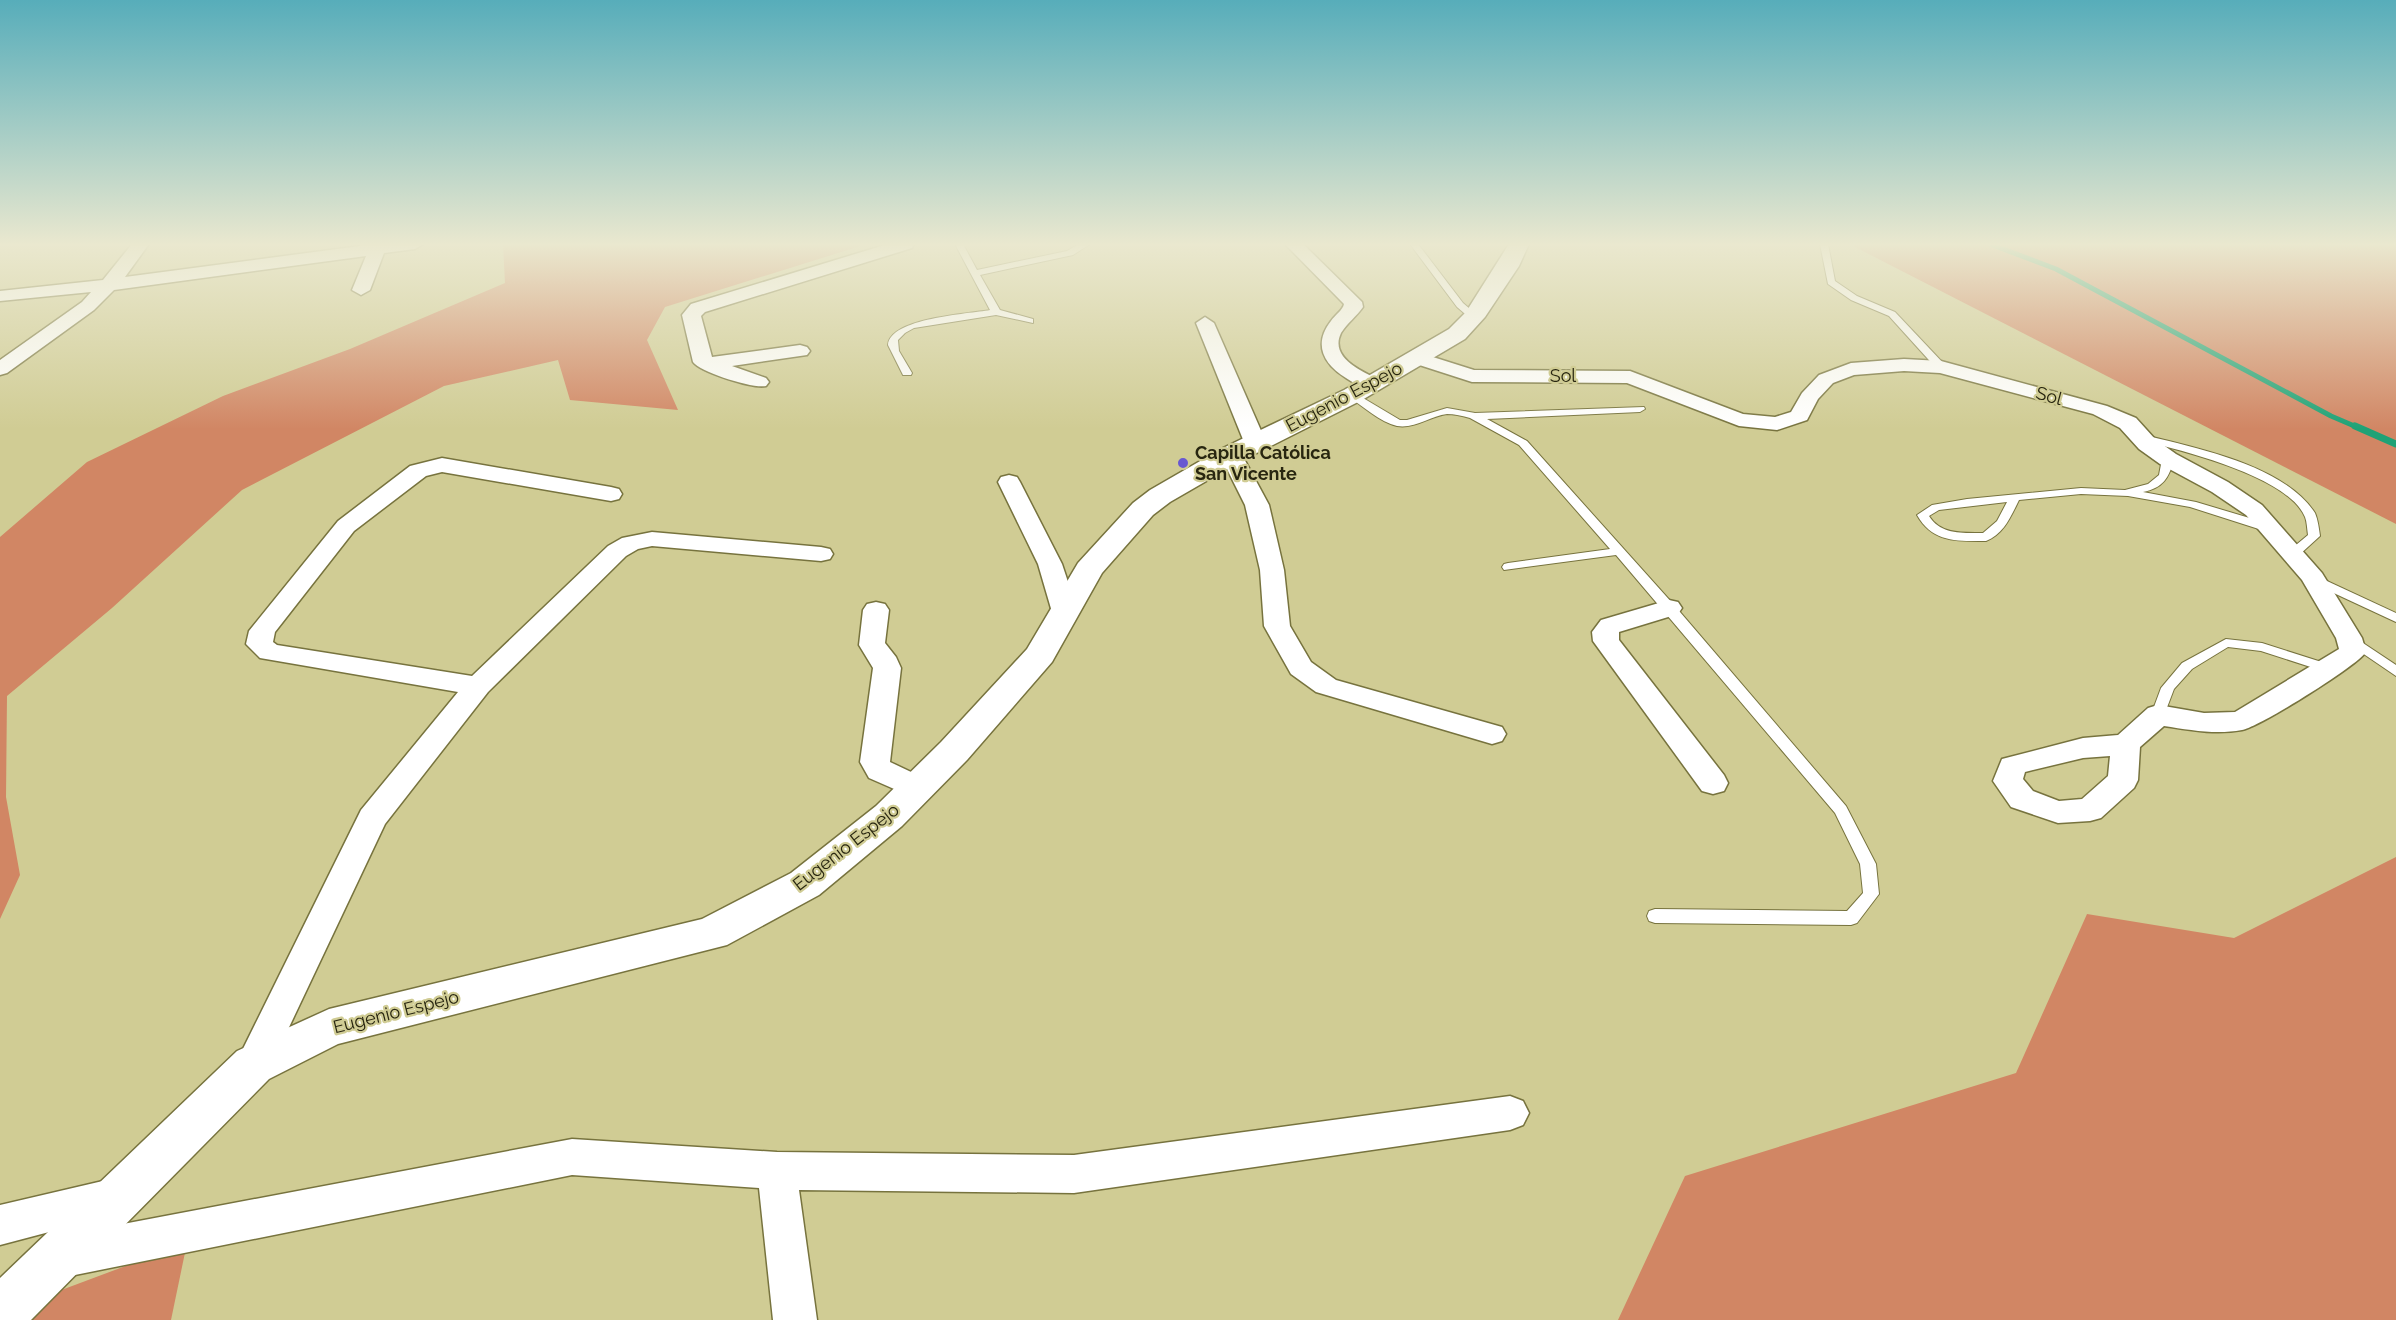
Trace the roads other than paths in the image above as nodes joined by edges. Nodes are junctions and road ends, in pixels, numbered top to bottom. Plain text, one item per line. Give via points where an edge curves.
1 (88, 306) edge
2 (706, 306) edge
3 (993, 306) edge
4 (1354, 306) edge
5 (1461, 306) edge
6 (1482, 306) edge
7 (1871, 306) edge
8 (996, 312) junction
9 (1474, 317) junction
10 (1030, 321) dead end
11 (1205, 323) dead end
12 (800, 351) dead end
13 (1417, 358) junction
14 (707, 364) junction
15 (1941, 367) junction
16 (0, 369) edge
17 (907, 374) dead end
18 (759, 382) dead end
19 (1363, 390) junction
20 (1640, 409) dead end
21 (1474, 417) junction
22 (2144, 438) junction
23 (1243, 448) junction
24 (2168, 459) junction
25 (1009, 482) dead end
26 (2125, 493) junction
27 (611, 494) dead end
28 (2014, 499) junction
29 (2271, 529) junction
30 (1618, 551) junction
31 (2294, 553) junction
32 (821, 554) dead end
33 (1508, 567) dead end
34 (2313, 578) junction
35 (1669, 608) junction
36 (876, 610) dead end
37 (1065, 612) junction
38 (2396, 618) edge
39 (2349, 638) junction
40 (2326, 668) junction
41 (2396, 672) edge
42 (478, 686) junction
43 (2158, 715) junction
44 (1492, 734) dead end
45 (2126, 744) dead end
46 (1713, 783) dead end
47 (917, 788) junction
48 (1655, 916) dead end
49 (253, 1065) junction
50 (1510, 1113) dead end
51 (777, 1171) junction
52 (122, 1195) junction
53 (0, 1225) edge
54 (60, 1257) junction
55 (0, 1314) edge
56 (795, 1320) edge

1 - 16 street
2 - 14 street via 691,315
3 - 8 lane
4 - 19 street via 1330,336 1330,344 1344,369
5 - 9 lane
6 - 9 street, Eugenio Espejo
7 - 15 lane via 1892,315
8 - 10 lane
8 - 17 lane via 899,331 891,344
9 - 13 street, Eugenio Espejo via 1457,334
11 - 23 street
12 - 14 street
13 - 15 street, Sol via 1472,376 1630,377 1739,420 1776,424 1800,416 1809,397 1826,379 1851,369
13 - 19 street, Eugenio Espejo
14 - 18 street
15 - 22 street, Sol via 2100,410 2128,423
19 - 21 lane via 1388,419 1399,423 1447,411
19 - 23 street, Eugenio Espejo
20 - 21 lane
21 - 30 lane via 1523,443
22 - 24 street, Sol
22 - 31 lane via 2230,462 2272,481 2306,505 2315,523 2314,536
23 - 37 street, Eugenio Espejo via 1143,508 1089,569
23 - 44 street via 1272,570 1277,626 1301,668 1326,686
24 - 26 lane via 2164,476 2152,487
24 - 29 street, Sol via 2237,498
25 - 37 street via 1050,564
26 - 28 lane via 2081,491
26 - 29 lane via 2192,504
27 - 42 street via 442,465 418,471 346,526 262,631 260,644 269,652
28 - 28 lane via 1936,507 1923,515 1930,527 1954,537 1986,537 2002,523
29 - 31 street, Sol
30 - 33 lane
30 - 35 lane
31 - 34 street, Sol
32 - 42 street via 652,539 631,543 617,551
34 - 38 lane
34 - 39 street, Sol
35 - 46 street via 1610,626 1605,632 1606,641
35 - 48 lane via 1840,810 1868,864 1871,894 1851,918
36 - 47 street via 872,645 887,668 875,762 880,771
37 - 47 street, Eugenio Espejo via 1040,655
39 - 40 street via 2353,652
39 - 41 lane
40 - 43 street via 2241,722 2204,723
40 - 43 lane via 2262,647 2226,643 2187,666 2168,688
42 - 49 street via 372,818
43 - 45 street
47 - 49 street, Eugenio Espejo via 889,816 804,884 712,933 328,1028
49 - 52 street, Eugenio Espejo
50 - 51 street via 1074,1174
51 - 54 street via 572,1157
51 - 56 street
52 - 53 street
52 - 54 street, Eugenio Espejo
54 - 55 street, Eugenio Espejo

